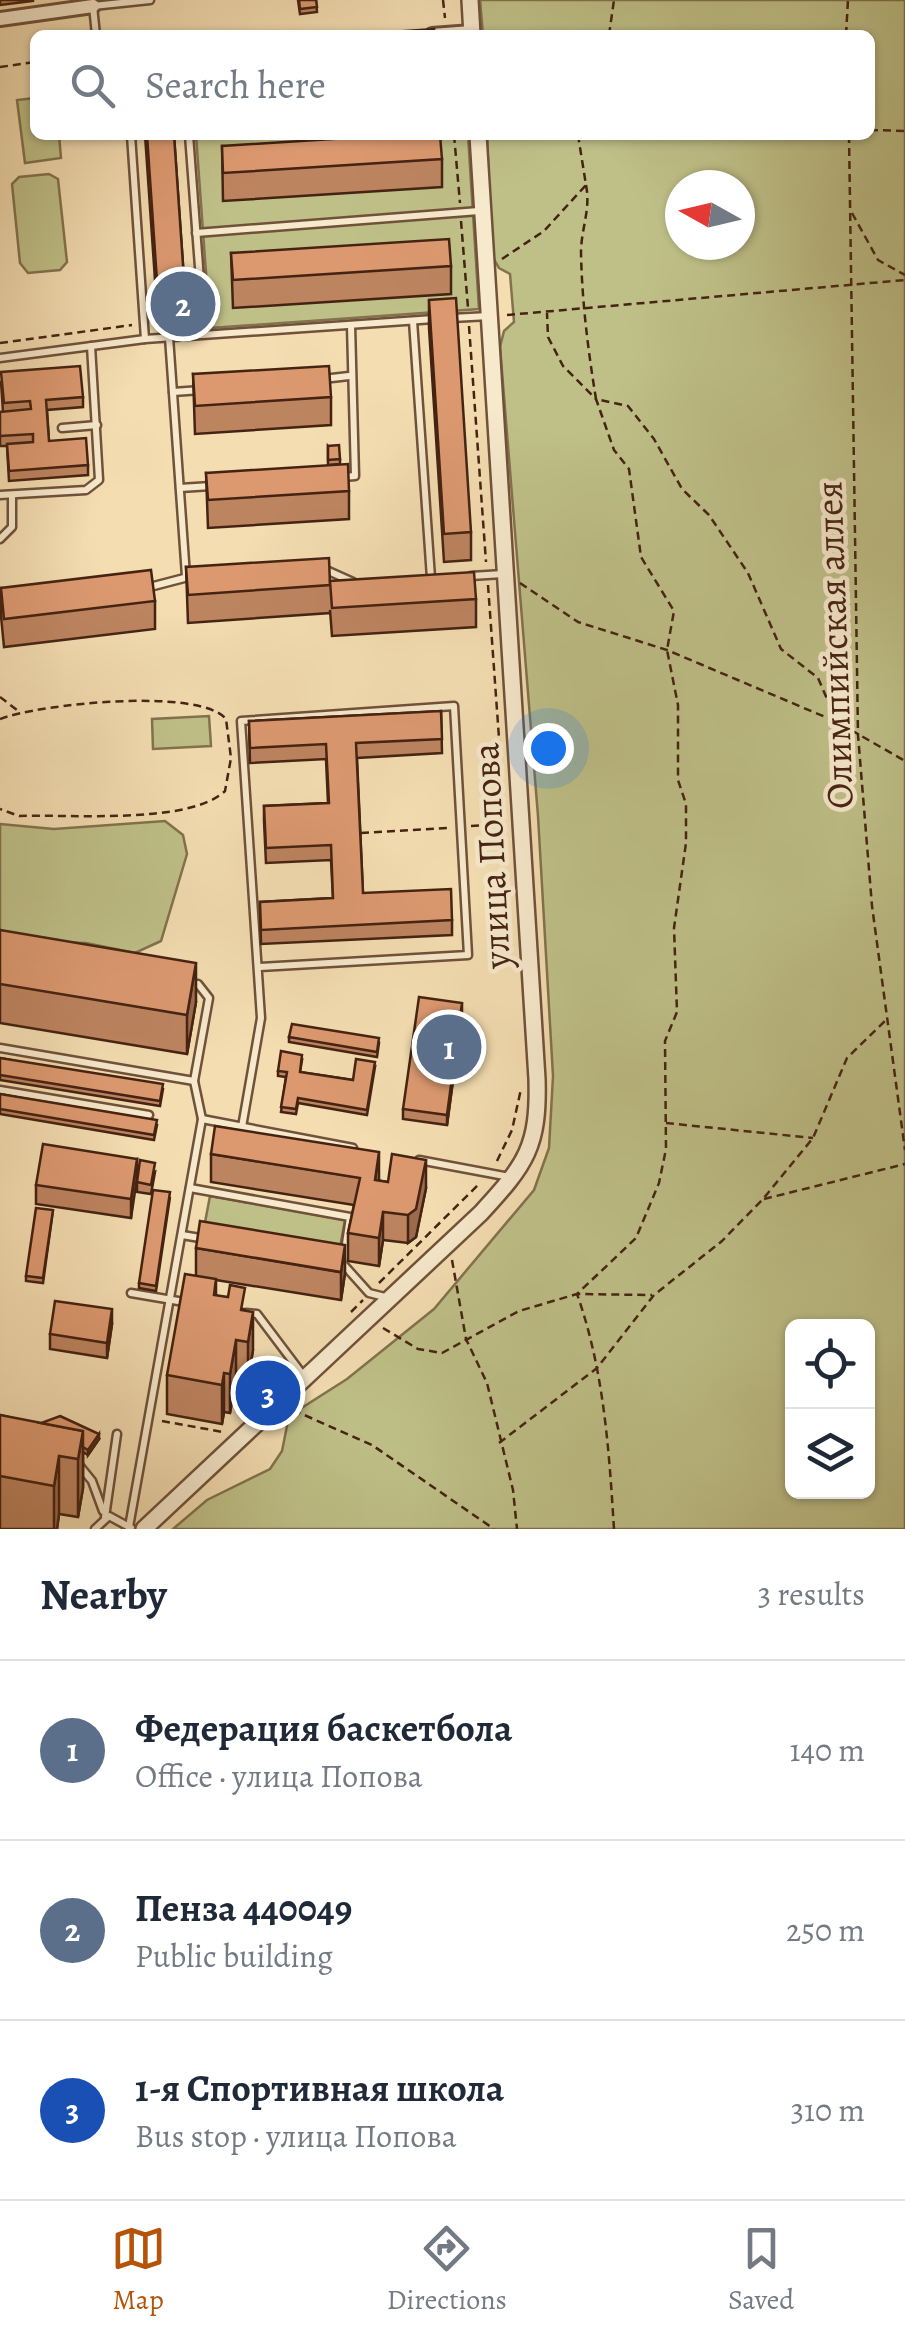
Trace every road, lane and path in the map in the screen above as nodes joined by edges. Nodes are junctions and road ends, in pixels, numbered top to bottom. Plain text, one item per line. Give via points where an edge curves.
1 (150, 0) edge
2 (443, 0) edge
3 (470, 0) edge
4 (614, 0) edge
5 (848, 0) edge
6 (93, 3) edge
7 (0, 20) edge
8 (96, 30) edge
9 (446, 30) edge
10 (472, 30) edge
11 (610, 30) edge
12 (846, 30) edge
13 (30, 63) edge
14 (0, 67) edge
15 (875, 130) edge
16 (905, 131) edge
17 (130, 140) edge
18 (189, 140) edge
19 (454, 140) edge
20 (478, 140) edge
21 (579, 140) edge
22 (849, 140) edge
23 (586, 185) junction
24 (484, 211) junction
25 (851, 212) junction
26 (460, 213) junction
27 (196, 233) junction
28 (488, 270) junction
29 (905, 277) edge
30 (852, 283) junction
31 (585, 310) junction
32 (548, 312) junction
33 (490, 316) junction
34 (469, 317) junction
35 (413, 321) junction
36 (144, 324) junction
37 (351, 325) junction
38 (204, 334) junction
39 (168, 337) junction
40 (145, 339) junction
41 (0, 343) edge
42 (91, 346) junction
43 (0, 358) edge
44 (349, 376) junction
45 (310, 380) edge
46 (212, 389) edge
47 (173, 392) junction
48 (596, 399) junction
49 (97, 425) junction
50 (62, 428) dead end
51 (336, 478) edge
52 (225, 485) edge
53 (180, 488) junction
54 (0, 495) edge
55 (12, 495) junction
56 (0, 539) edge
57 (318, 569) edge
58 (506, 574) junction
59 (207, 575) edge
60 (487, 575) junction
61 (186, 576) junction
62 (468, 576) edge
63 (450, 577) edge
64 (431, 578) junction
65 (414, 579) edge
66 (361, 582) edge
67 (133, 589) edge
68 (668, 650) junction
69 (0, 698) edge
70 (18, 712) junction
71 (0, 719) edge
72 (836, 722) junction
73 (858, 735) junction
74 (905, 761) edge
75 (501, 766) dead end
76 (0, 809) edge
77 (522, 822) junction
78 (461, 827) junction
79 (360, 833) edge
80 (260, 966) junction
81 (178, 982) edge
82 (888, 1018) junction
83 (0, 1048) edge
84 (194, 1081) junction
85 (523, 1081) dead end
86 (0, 1090) edge
87 (149, 1115) edge
88 (202, 1119) junction
89 (665, 1123) junction
90 (242, 1126) junction
91 (813, 1138) junction
92 (356, 1148) edge
93 (905, 1150) edge
94 (414, 1160) edge
95 (905, 1164) edge
96 (490, 1174) junction
97 (513, 1178) junction
98 (190, 1188) junction
99 (763, 1200) junction
100 (182, 1235) junction
101 (218, 1241) edge
102 (449, 1242) junction
103 (325, 1260) edge
104 (343, 1264) junction
105 (132, 1293) dead end
106 (369, 1293) junction
107 (577, 1294) junction
108 (654, 1295) junction
109 (390, 1298) junction
110 (171, 1300) junction
111 (188, 1303) edge
112 (240, 1312) edge
113 (346, 1318) dead end
114 (368, 1318) junction
115 (466, 1339) junction
116 (597, 1368) junction
117 (305, 1378) junction
118 (278, 1403) junction
119 (151, 1419) junction
120 (116, 1434) dead end
121 (499, 1443) junction
122 (216, 1445) dead end
123 (70, 1461) edge
124 (105, 1517) junction
125 (135, 1528) edge
126 (94, 1529) edge
127 (494, 1529) edge
128 (517, 1529) edge
129 (614, 1529) edge

1 - 6 lane
2 - 9 path
3 - 10 street
4 - 11 path
5 - 12 path
6 - 7 street
6 - 8 lane
13 - 14 path
15 - 16 path
17 - 36 lane
18 - 27 lane
19 - 26 path
20 - 24 street, улица Попова
21 - 23 path
22 - 25 path, Олимпийская аллея
23 - 28 path via 544,231
23 - 31 path
24 - 26 lane
24 - 28 street, улица Попова
25 - 29 path via 878,260
25 - 30 path, Олимпийская аллея
26 - 27 lane
26 - 34 path
27 - 38 lane
28 - 33 street, улица Попова
29 - 30 path
30 - 31 path
30 - 73 path, Олимпийская аллея
31 - 32 path
31 - 48 path
32 - 33 path
32 - 48 path via 548,336 564,366
33 - 34 lane
33 - 58 street, улица Попова
34 - 35 lane
34 - 60 path
35 - 37 lane
35 - 64 lane
36 - 40 lane
36 - 41 path
37 - 38 lane
37 - 44 lane
38 - 39 lane
39 - 40 lane
39 - 47 lane
40 - 42 lane
42 - 43 lane
42 - 49 lane
44 - 45 lane
44 - 51 lane via 354,476
46 - 47 lane
47 - 53 lane
48 - 68 path via 614,450 629,469 641,557 674,611
48 - 72 path via 628,406 654,439 682,489 748,573 781,649 818,678
49 - 50 lane
49 - 55 lane via 96,484
52 - 53 lane
53 - 61 lane
54 - 55 lane
55 - 56 lane via 12,528
57 - 66 lane
58 - 60 lane
58 - 68 path via 578,622
58 - 77 street, улица Попова
59 - 61 lane
60 - 62 lane
60 - 75 path
61 - 67 lane
63 - 64 lane
64 - 65 lane
68 - 72 path
68 - 89 path via 686,842 674,928 677,1012 665,1040
69 - 70 path
70 - 71 path
70 - 76 path via 203,704 226,719 230,775 216,799 180,809 19,816
72 - 73 path
73 - 74 path
73 - 82 path, Олимпийская аллея
77 - 78 path
77 - 97 street, улица Попова via 538,1111 535,1142
78 - 79 path
78 - 80 lane via 468,955
78 - 80 lane via 454,706 242,721
80 - 90 lane via 260,1018
81 - 84 lane via 198,984 209,998
82 - 91 path via 847,1058
82 - 93 path, Олимпийская аллея
83 - 84 lane
84 - 88 lane
85 - 96 path via 512,1130
86 - 87 lane
88 - 90 lane
88 - 98 lane
89 - 91 path
89 - 107 path via 660,1183 636,1238
90 - 92 lane
91 - 99 path
94 - 96 lane
95 - 99 path
96 - 97 lane
96 - 106 path
97 - 102 street, улица Попова
98 - 100 lane
98 - 104 lane via 350,1217
99 - 108 path
100 - 101 lane
100 - 110 lane
102 - 109 street, улица Попова
102 - 115 path
103 - 104 lane
104 - 106 lane
105 - 110 lane
106 - 109 lane
106 - 113 path
107 - 108 path
107 - 115 path via 519,1310
107 - 116 path
108 - 116 path
109 - 114 street, улица Попова
110 - 111 lane
110 - 119 lane
112 - 117 lane via 257,1314
114 - 115 path via 418,1350 442,1353
114 - 117 street, улица Попова
115 - 121 path via 487,1382
116 - 121 path
116 - 129 path
117 - 118 street, улица Попова
118 - 125 street, улица Попова
118 - 127 path via 372,1445
119 - 122 path via 229,1433
119 - 125 lane
120 - 124 lane
121 - 128 path
123 - 124 lane via 89,1476
124 - 125 lane
124 - 126 lane

